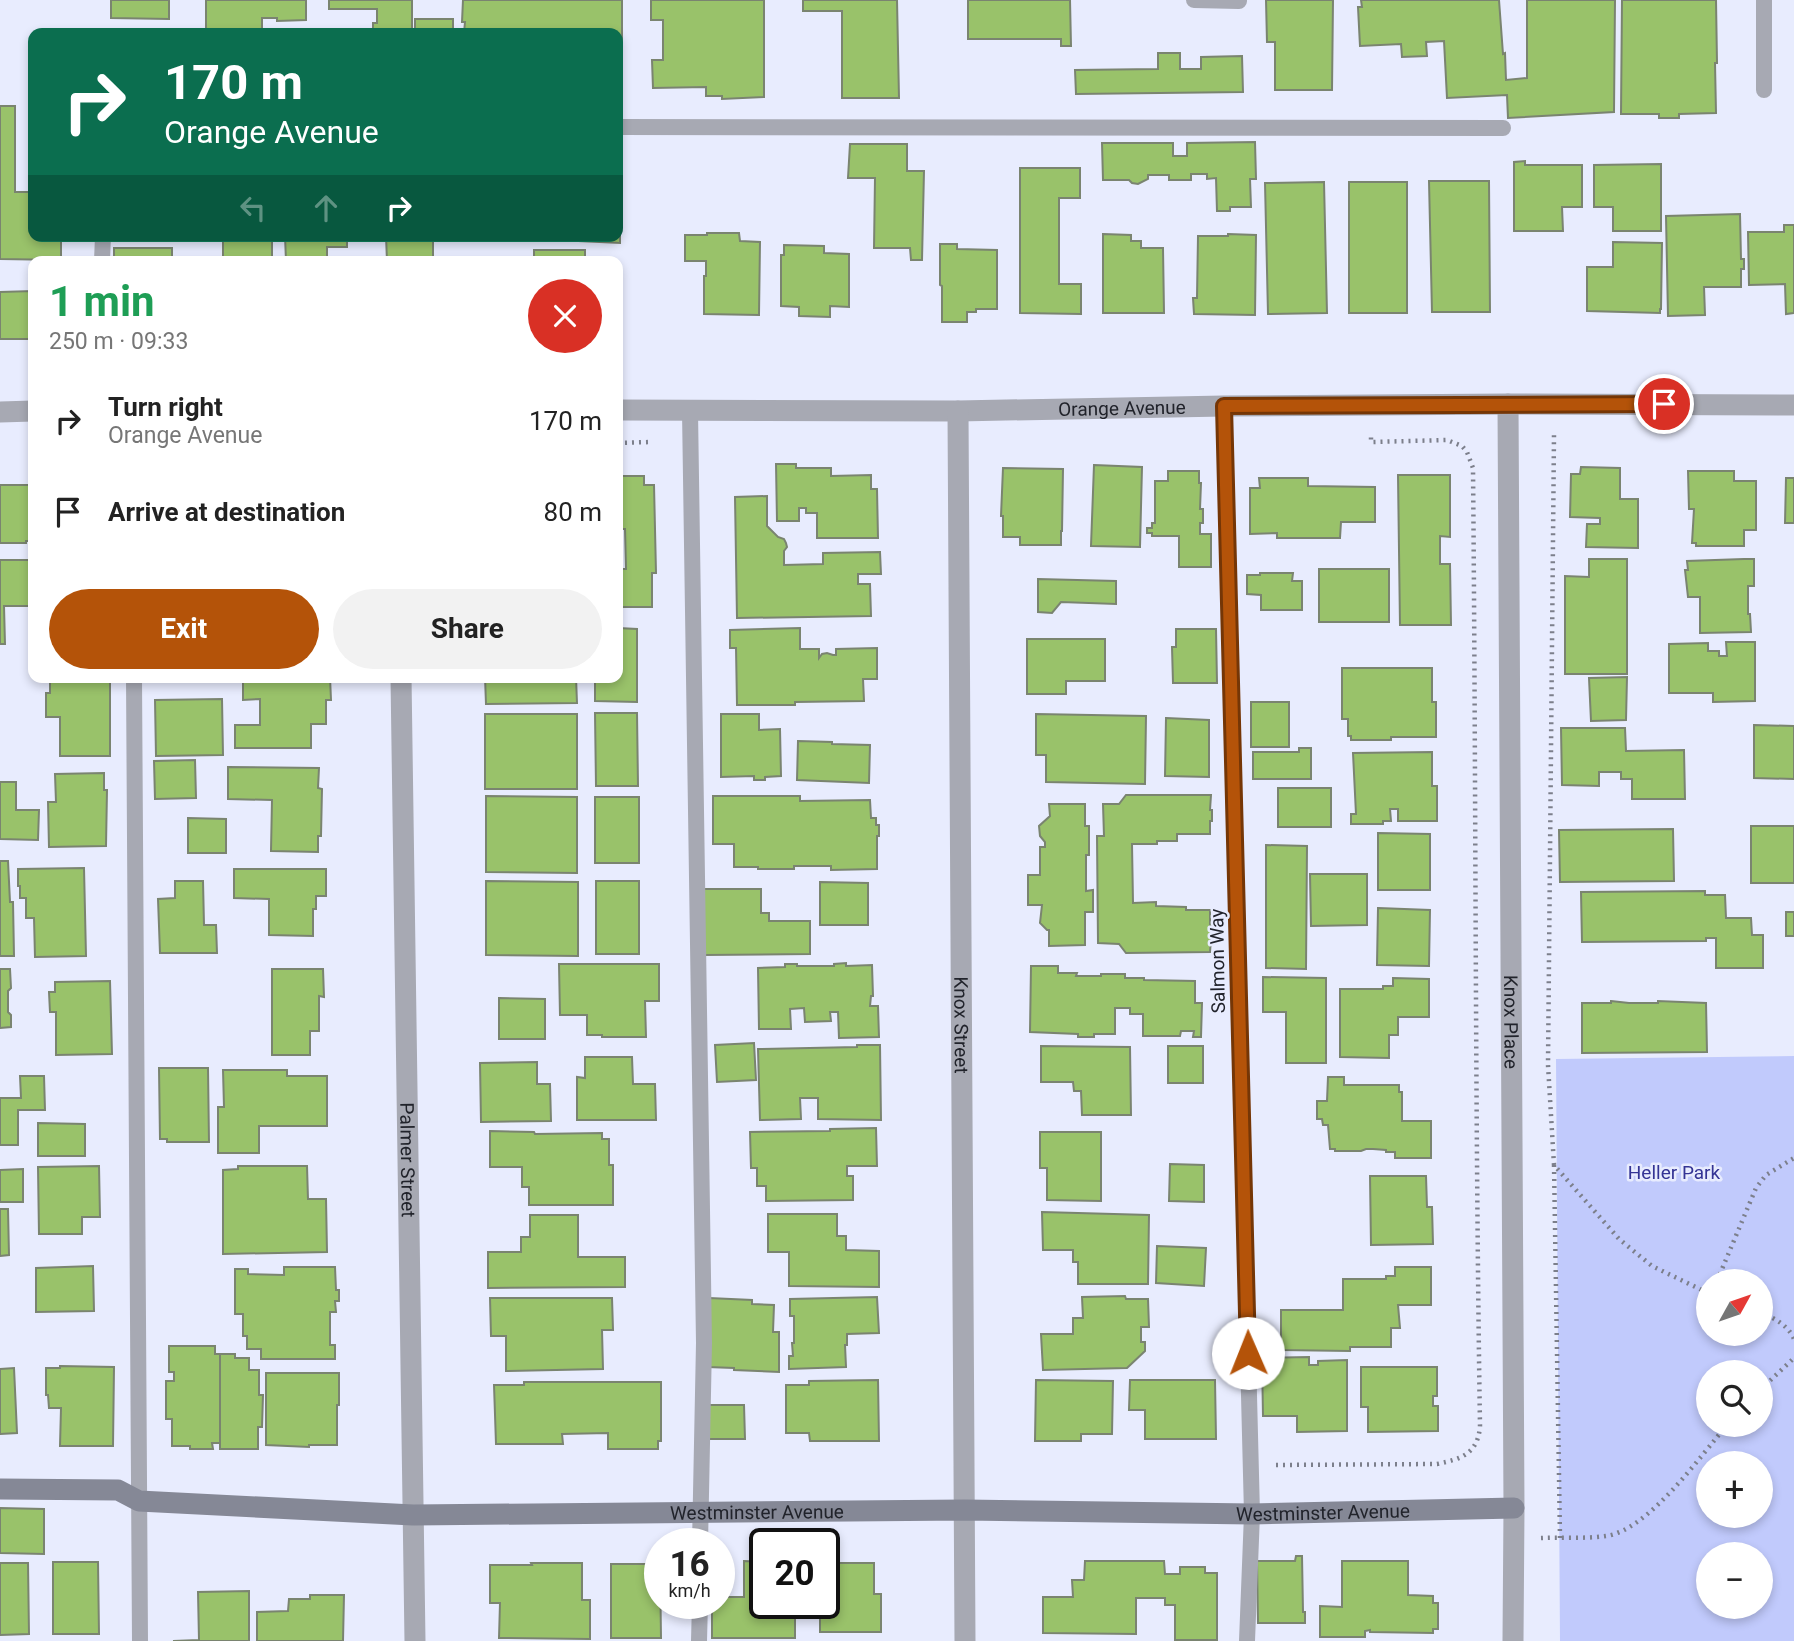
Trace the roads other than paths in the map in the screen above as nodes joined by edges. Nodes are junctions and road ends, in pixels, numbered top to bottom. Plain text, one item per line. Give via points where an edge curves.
1 (1194, 0) edge
2 (1765, 0) edge
3 (1239, 1) edge
4 (1764, 90) dead end
5 (623, 127) edge
6 (1503, 128) dead end
7 (1508, 404) junction
8 (1794, 405) edge
9 (1224, 406) junction
10 (623, 410) edge
11 (28, 411) edge
12 (690, 411) junction
13 (958, 411) junction
14 (0, 412) edge
15 (134, 683) edge
16 (401, 683) edge
17 (0, 1489) edge
18 (139, 1501) junction
19 (1514, 1507) junction
20 (965, 1510) junction
21 (700, 1513) junction
22 (1252, 1514) junction
23 (413, 1515) junction
24 (700, 1528) edge
25 (700, 1619) edge
26 (140, 1641) edge
27 (415, 1641) edge
28 (699, 1641) edge
29 (965, 1641) edge
30 (1247, 1641) edge
31 (1513, 1641) edge

1 - 3 lane
2 - 4 lane
5 - 6 lane
7 - 8 street, Orange Avenue
7 - 9 street, Orange Avenue
7 - 19 street, Knox Place
9 - 13 street, Orange Avenue
9 - 22 lane, Salmon Way
10 - 12 street, Orange Avenue
11 - 14 street
12 - 13 street, Orange Avenue
12 - 21 lane via 704,1343
13 - 20 street, Knox Street
15 - 18 lane
16 - 23 street, Palmer Street
17 - 18 street, Westminster Avenue via 118,1490
18 - 23 street, Westminster Avenue
18 - 26 lane
19 - 22 street, Westminster Avenue
19 - 31 street, Knox Place
20 - 21 street, Westminster Avenue
20 - 22 street, Westminster Avenue
20 - 29 street, Knox Street
21 - 23 street, Westminster Avenue
21 - 24 lane
22 - 30 lane, Salmon Way
23 - 27 street, Palmer Street
25 - 28 lane

